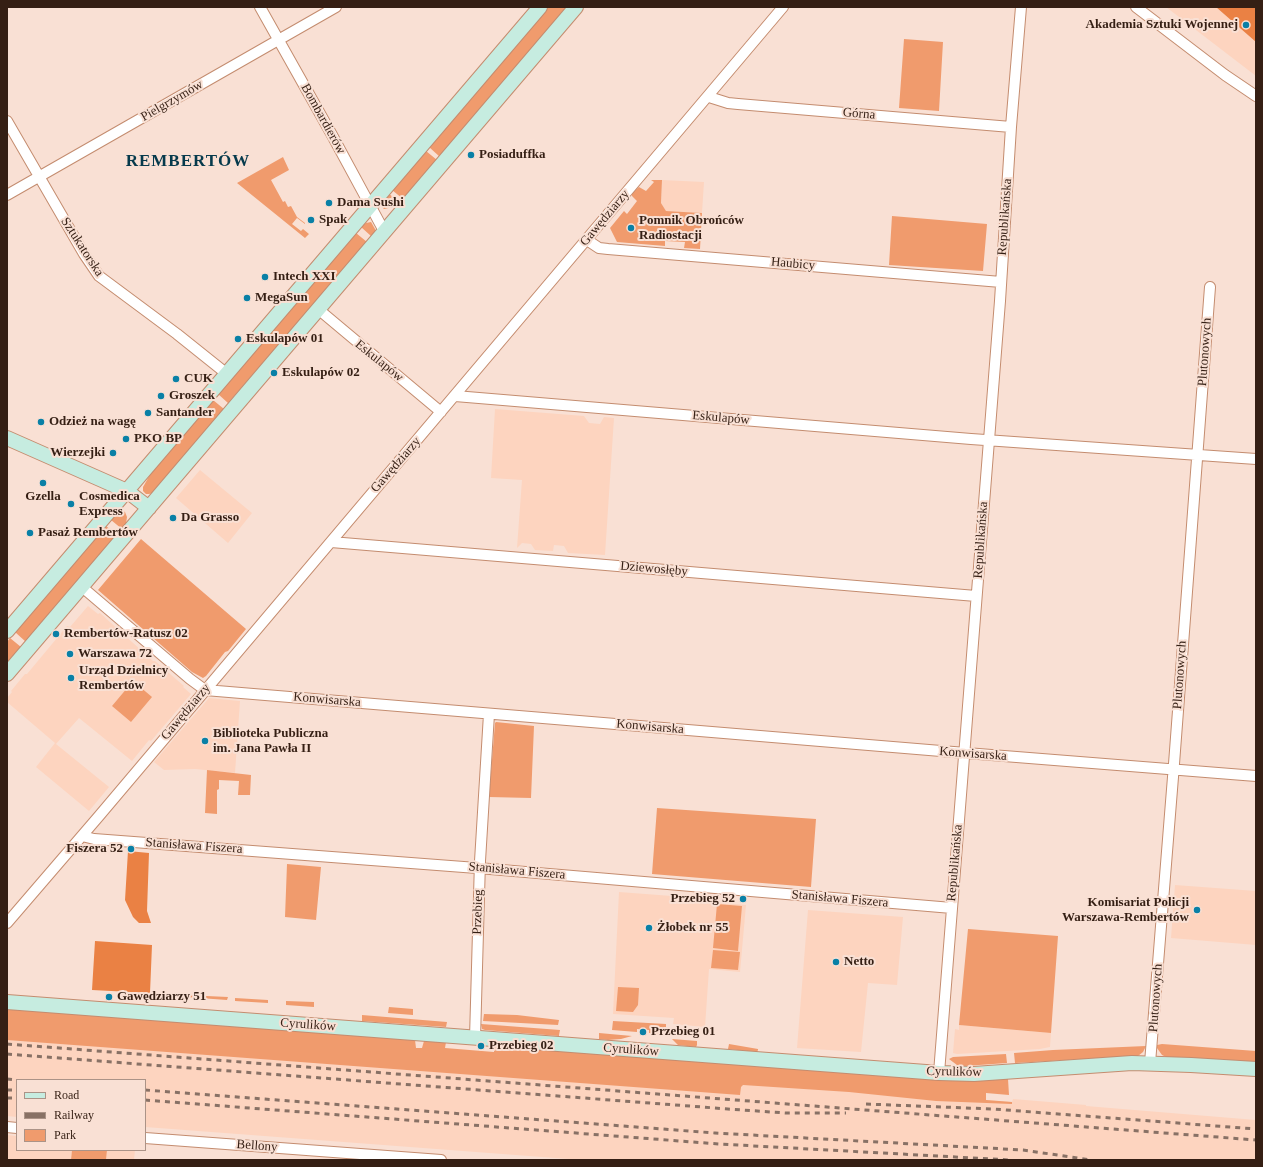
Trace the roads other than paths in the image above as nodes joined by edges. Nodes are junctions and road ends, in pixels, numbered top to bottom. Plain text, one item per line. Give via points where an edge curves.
1 (260, 7) edge
2 (336, 7) edge
3 (540, 7) edge
4 (576, 7) edge
5 (783, 7) edge
6 (1021, 7) edge
7 (1136, 7) edge
8 (279, 40) junction
9 (1256, 96) edge
10 (709, 97) junction
11 (7, 121) edge
12 (1011, 127) junction
13 (39, 177) junction
14 (7, 195) edge
15 (371, 205) junction
16 (384, 231) junction
17 (587, 240) junction
18 (1001, 282) junction
19 (1210, 287) dead end
20 (318, 309) junction
21 (227, 374) junction
22 (455, 396) junction
23 (441, 412) junction
24 (7, 438) edge
25 (988, 440) junction
26 (1197, 455) junction
27 (1256, 459) edge
28 (127, 491) junction
29 (149, 508) junction
30 (331, 542) junction
31 (82, 587) junction
32 (976, 596) junction
33 (7, 631) edge
34 (7, 674) edge
35 (205, 690) junction
36 (489, 714) junction
37 (964, 753) junction
38 (1174, 770) junction
39 (1256, 776) edge
40 (82, 836) junction
41 (480, 868) junction
42 (952, 908) junction
43 (7, 922) edge
44 (7, 1002) edge
45 (475, 1038) junction
46 (1150, 1063) junction
47 (1256, 1069) edge
48 (939, 1073) junction
49 (146, 1138) edge
50 (372, 1158) edge
51 (441, 1160) edge

1 - 8 street, Bombardierów
2 - 8 street, Pielgrzymów
3 - 15 street
4 - 16 street
5 - 10 street, Gawędziarzy
6 - 12 street, Republikańska
7 - 9 street
8 - 13 street, Pielgrzymów
8 - 15 street, Bombardierów
10 - 12 street, Górna via 738,104
10 - 17 street, Gawędziarzy
11 - 13 street, Sztukatorska
12 - 18 street, Republikańska
13 - 14 street, Pielgrzymów
13 - 21 street, Sztukatorska via 99,276
15 - 16 street, Bombardierów
15 - 21 street
16 - 20 street
17 - 18 street, Haubicy via 599,248 608,249
17 - 22 street, Gawędziarzy
18 - 25 street, Republikańska
19 - 26 street, Plutonowych
20 - 23 street, Eskulapów
20 - 29 street
21 - 28 street
22 - 23 street, Gawędziarzy
22 - 25 street, Eskulapów
23 - 30 street, Gawędziarzy
24 - 28 street
25 - 26 street, Eskulapów
25 - 32 street, Republikańska
26 - 27 street, Eskulapów
26 - 38 street, Plutonowych
28 - 29 street
28 - 33 street
29 - 31 street
30 - 32 street, Dziewosłęby
30 - 35 street, Gawędziarzy
31 - 34 street
31 - 35 street
32 - 37 street, Republikańska
35 - 36 street, Konwisarska
35 - 40 street, Gawędziarzy
36 - 37 street, Konwisarska
36 - 41 street, Przebieg
37 - 38 street, Konwisarska
37 - 42 street, Republikańska
38 - 39 street, Konwisarska
38 - 46 street, Plutonowych
40 - 41 street, Stanisława Fiszera via 94,839
40 - 43 street, Gawędziarzy
41 - 42 street, Stanisława Fiszera
41 - 45 street, Przebieg
42 - 48 street, Republikańska
44 - 45 street, Cyrulików
45 - 48 street, Cyrulików
46 - 47 street, Cyrulików
46 - 48 street, Cyrulików via 974,1074
49 - 50 street, Bellony
50 - 51 street, Bellony

